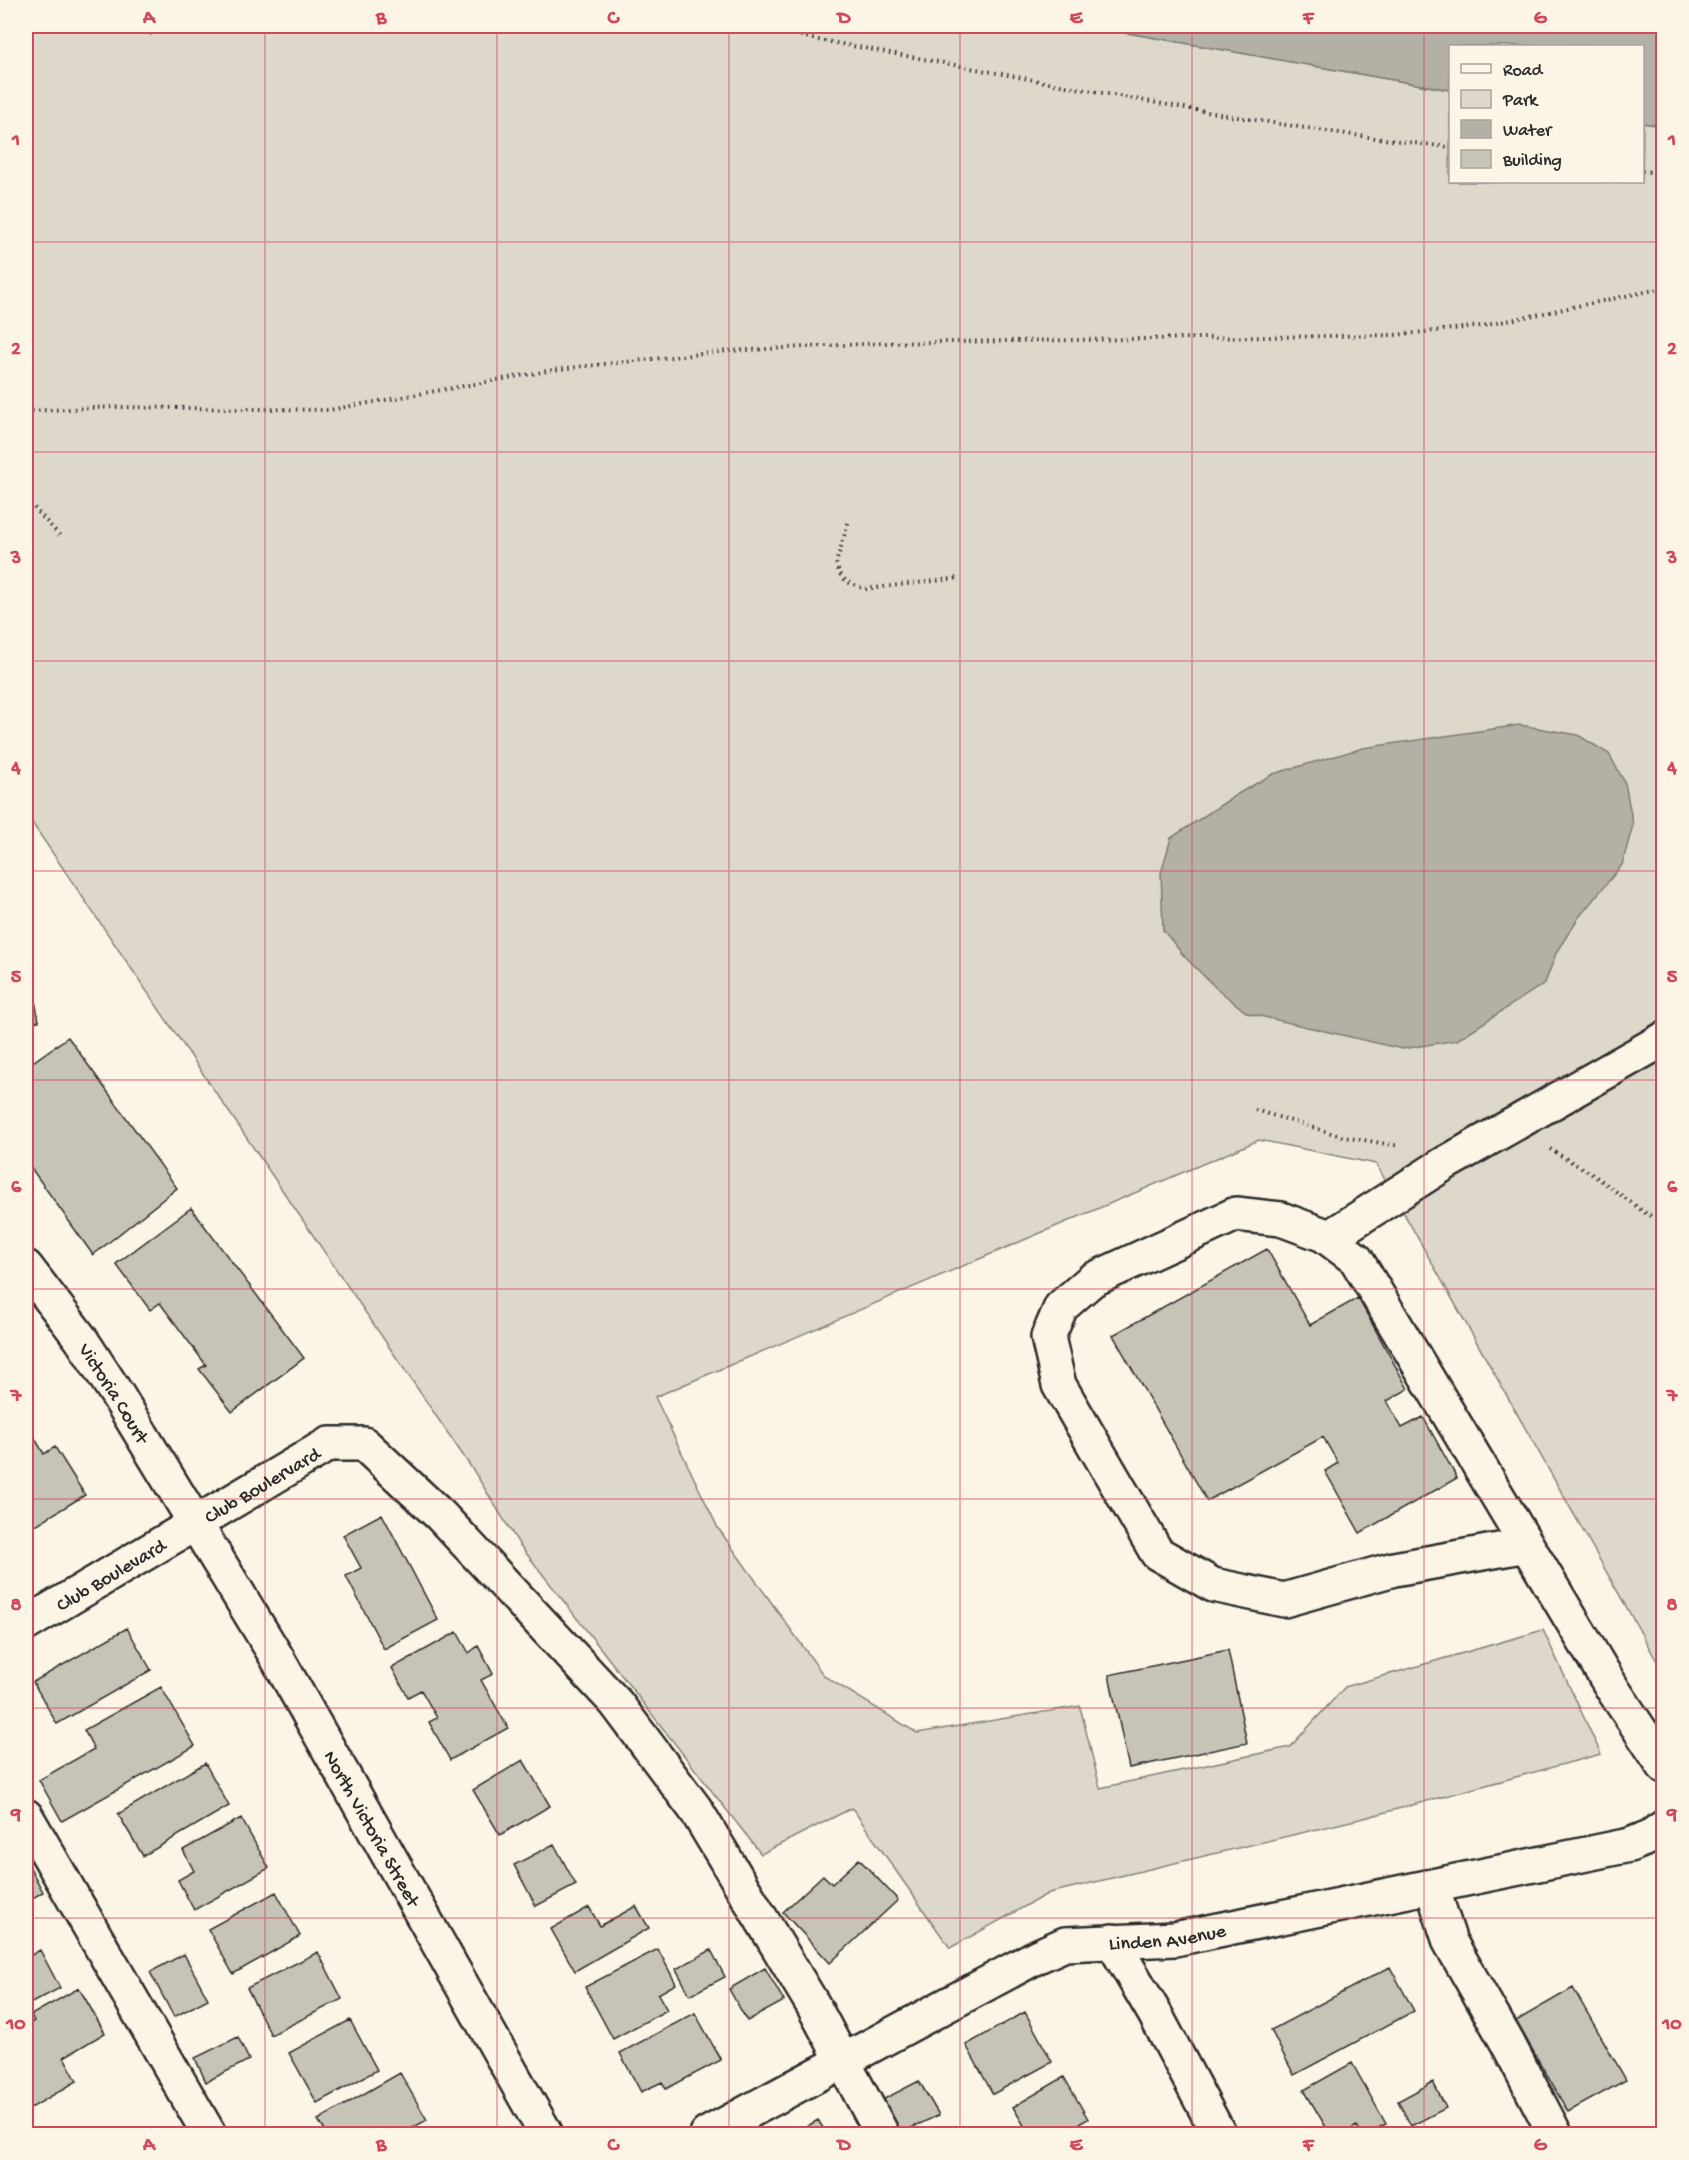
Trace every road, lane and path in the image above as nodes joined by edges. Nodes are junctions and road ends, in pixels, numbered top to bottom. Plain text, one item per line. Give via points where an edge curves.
1 (127, 26) edge
2 (174, 26) edge
3 (766, 26) edge
4 (1449, 147) edge
5 (1644, 171) edge
6 (1664, 174) edge
7 (1664, 288) edge
8 (26, 411) edge
9 (26, 499) edge
10 (848, 523) dead end
11 (60, 536) dead end
12 (960, 578) dead end
13 (1664, 1039) edge
14 (1328, 1238) junction
15 (26, 1267) edge
16 (195, 1525) junction
17 (1527, 1545) junction
18 (26, 1624) edge
19 (1664, 1766) edge
20 (26, 1816) edge
21 (1664, 1827) edge
22 (1432, 1887) junction
23 (1112, 1941) junction
24 (844, 2061) junction
25 (209, 2134) edge
26 (546, 2134) edge
27 (707, 2134) edge
28 (882, 2134) edge
29 (1219, 2134) edge
30 (1555, 2134) edge

1 - 2 path via 149,34
3 - 4 path via 813,39 1108,93 1392,141
5 - 6 path
7 - 8 path via 1482,326 1395,334 894,343 728,351 559,369 329,410 114,407
9 - 11 path
10 - 12 path via 836,563 847,582 865,589
13 - 14 street via 1444,1164
14 - 17 street via 1356,1259
14 - 17 street via 1281,1219 1236,1214 1092,1280 1061,1307 1048,1337 1059,1385 1157,1553 1213,1585 1284,1600 1394,1569
15 - 16 street, Victoria Court via 118,1395
16 - 18 street, Club Boulevard
16 - 24 street, Club Boulervard via 329,1444 364,1444 440,1515 616,1703 696,1810
16 - 26 street, North Victoria Street via 276,1656
17 - 19 street
20 - 25 street
21 - 22 street, Linden Avenue via 1630,1845
22 - 23 street, Linden Avenue via 1174,1939
22 - 30 street via 1450,1942
23 - 24 street, Linden Avenue via 1065,1944 1038,1956
23 - 29 street
24 - 27 street, Linden Avenue
24 - 28 street

